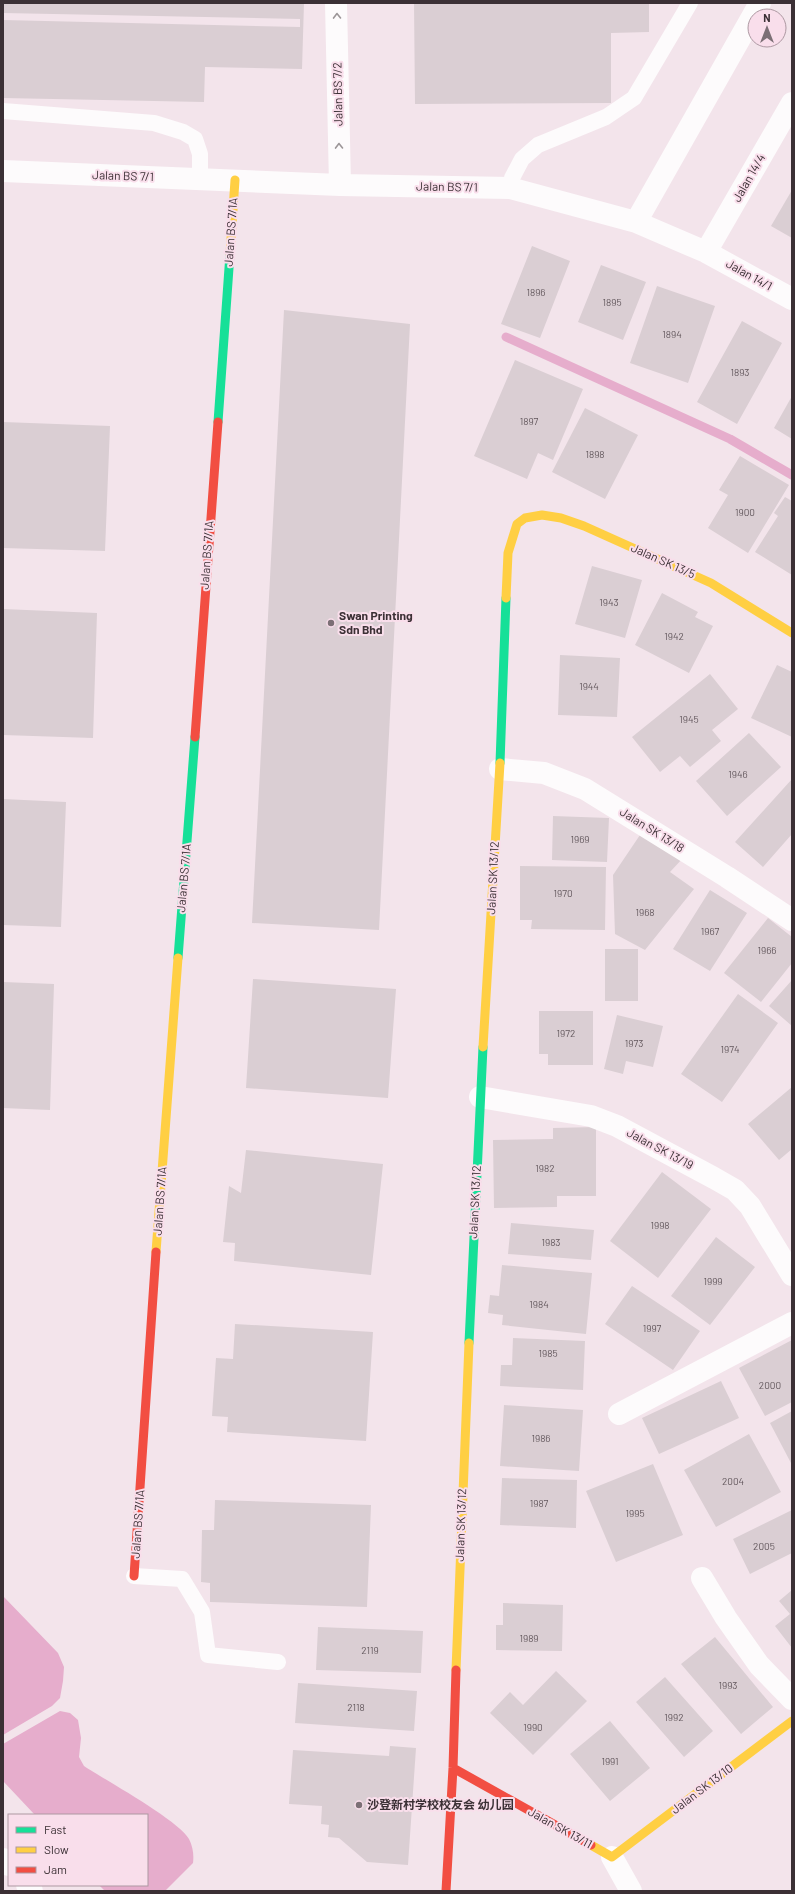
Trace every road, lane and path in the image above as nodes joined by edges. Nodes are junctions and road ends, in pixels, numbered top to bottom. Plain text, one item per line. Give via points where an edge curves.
1 (336, 3) edge
2 (690, 3) edge
3 (760, 3) edge
4 (792, 103) edge
5 (3, 111) edge
6 (3, 171) edge
7 (200, 179) junction
8 (235, 180) junction
9 (340, 185) junction
10 (510, 188) junction
11 (636, 222) junction
12 (706, 252) junction
13 (792, 299) edge
14 (525, 518) joint
15 (792, 633) edge
16 (500, 769) junction
17 (792, 920) edge
18 (480, 1097) junction
19 (792, 1275) edge
20 (792, 1323) edge
21 (619, 1414) dead end
22 (134, 1576) joint
23 (702, 1578) dead end
24 (278, 1662) dead end
25 (792, 1699) edge
26 (792, 1721) edge
27 (453, 1768) junction
28 (612, 1857) junction
29 (446, 1891) edge
30 (631, 1891) edge

9 -> 1 street, Jalan BS 7/2
2 - 10 lane via 634,98 606,117 538,145 522,159
3 - 11 street
4 - 12 street, Jalan 14/4
5 - 7 lane via 154,123 183,132 195,140 200,154
6 - 7 street, Jalan BS 7/1
7 - 8 street, Jalan BS 7/1
8 - 9 street, Jalan BS 7/1
8 - 22 street, Jalan BS 7/1A via 187,855 172,1019
9 - 10 street, Jalan BS 7/1
10 - 11 street, Jalan BS 7/1
11 - 12 street, Jalan 14/1
12 - 13 street, Jalan 14/1
14 - 15 street, Jalan SK 13/5 via 542,515 584,526 711,583
14 - 16 street, Jalan SK 13/12 via 517,524 508,553
16 - 17 street, Jalan SK 13/18 via 544,773 586,789 727,876
16 - 18 street, Jalan SK 13/12
18 - 19 street, Jalan SK 13/19 via 591,1116 618,1126 714,1178 735,1190 750,1206
18 - 27 street, Jalan SK 13/12 via 462,1484
20 - 21 street
22 - 24 lane via 182,1579 202,1612 208,1655
23 - 25 street via 759,1665
26 - 28 street, Jalan SK 13/10
27 - 28 street, Jalan SK 13/11
27 - 29 street, Jalan SK 13/12
28 - 30 street

